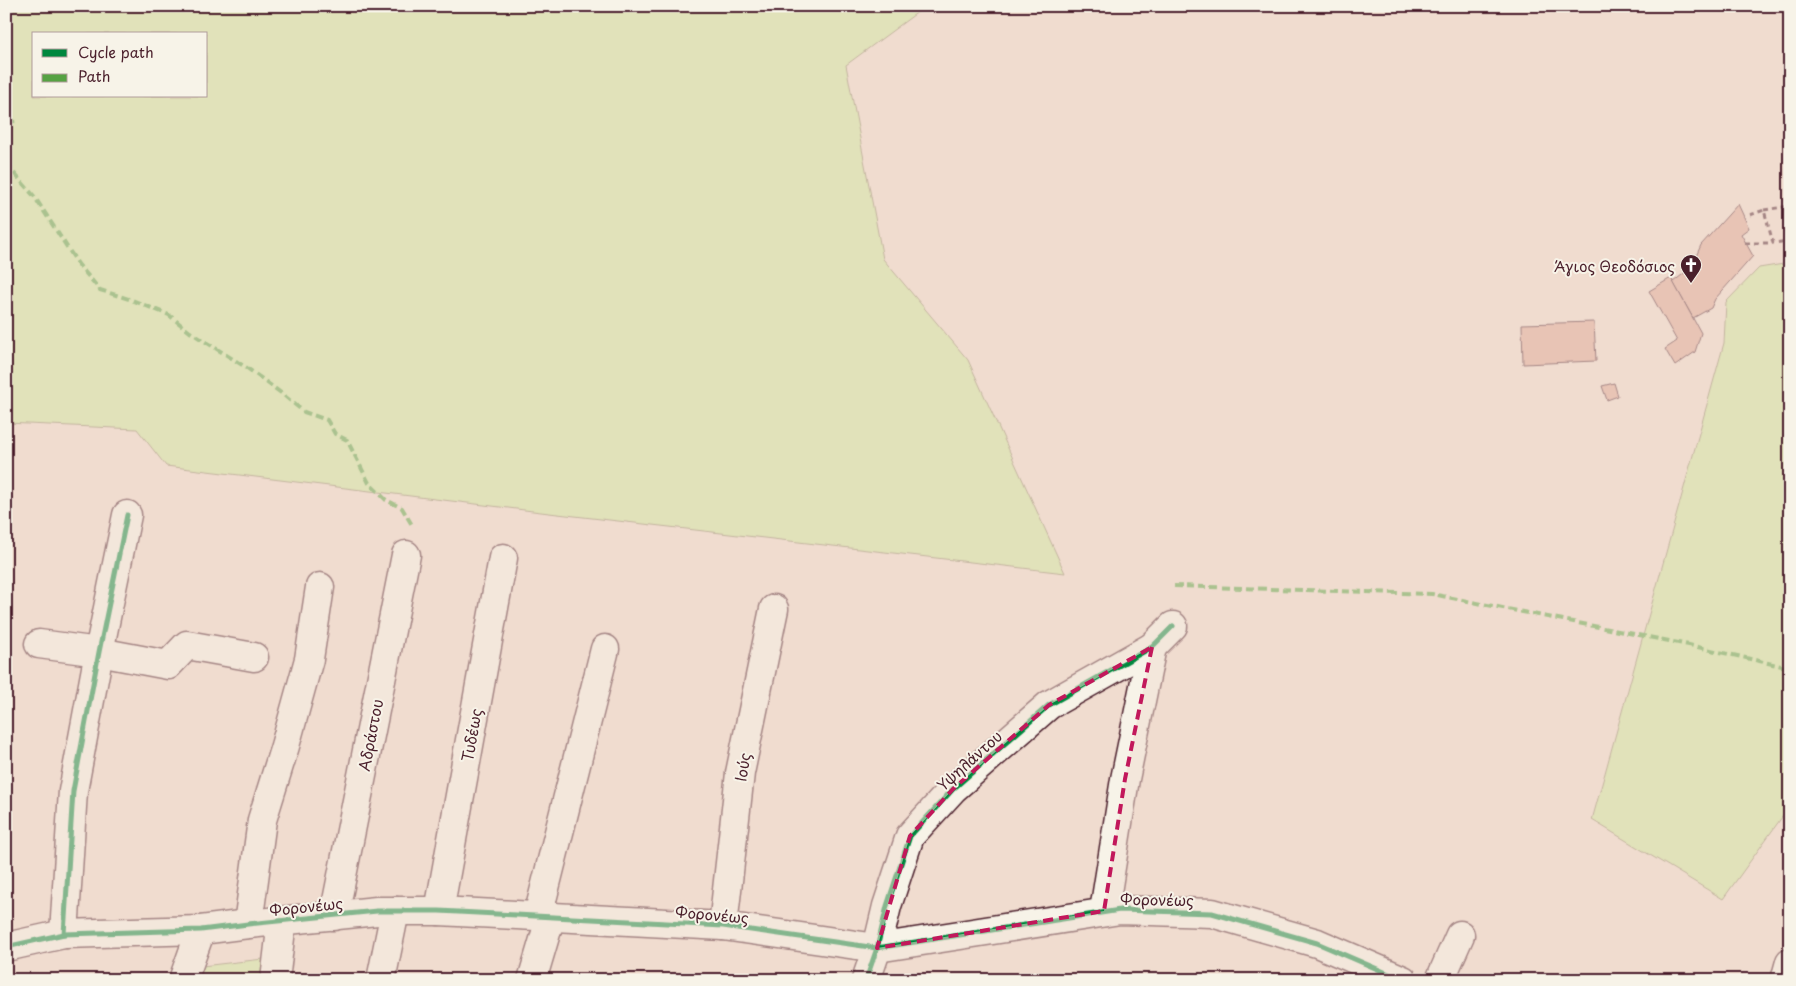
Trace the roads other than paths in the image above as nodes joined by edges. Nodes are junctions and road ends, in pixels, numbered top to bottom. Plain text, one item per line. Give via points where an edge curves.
1 (127, 515) dead end
2 (406, 555) dead end
3 (503, 558) dead end
4 (320, 588) dead end
5 (774, 609) dead end
6 (1173, 626) dead end
7 (39, 644) dead end
8 (1152, 647) junction
9 (605, 649) dead end
10 (98, 652) junction
11 (254, 657) dead end
12 (395, 911) junction
13 (439, 911) junction
14 (1104, 911) junction
15 (334, 916) junction
16 (544, 916) junction
17 (282, 921) junction
18 (248, 924) junction
19 (723, 926) junction
20 (201, 930) junction
21 (64, 934) junction
22 (1460, 935) dead end
23 (6, 947) edge
24 (877, 948) junction
25 (1790, 962) edge
26 (183, 980) edge
27 (275, 980) edge
28 (380, 980) edge
29 (532, 980) edge
30 (866, 980) edge
31 (1403, 980) edge
32 (1440, 980) edge
33 (1785, 980) edge

1 - 10 street
2 - 15 street, Αδράστου
3 - 13 street, Τυδέως
4 - 18 street via 309,659 262,820
5 - 19 street, Ιούς via 740,774
6 - 8 street, Υψηλάντου
7 - 10 street
8 - 14 street via 1124,779
8 - 24 street, Υψηλάντου via 1049,705 953,789 910,836
9 - 16 street
10 - 11 street via 168,665 188,645
10 - 21 street via 73,792
12 - 13 street, Φορονέως
12 - 15 street, Φορονέως
12 - 28 street
13 - 16 street, Φορονέως
14 - 24 street, Φορονέως
14 - 31 street, Φορονέως via 1212,913 1317,943
15 - 17 street, Φορονέως
16 - 19 street, Φορονέως
16 - 29 street
17 - 18 street, Φορονέως
17 - 27 street
18 - 20 street, Φορονέως
19 - 24 street, Φορονέως
20 - 21 street, Φορονέως
20 - 26 street
21 - 23 street, Φορονέως
22 - 32 street
24 - 30 street, Υψηλάντου
25 - 33 street

